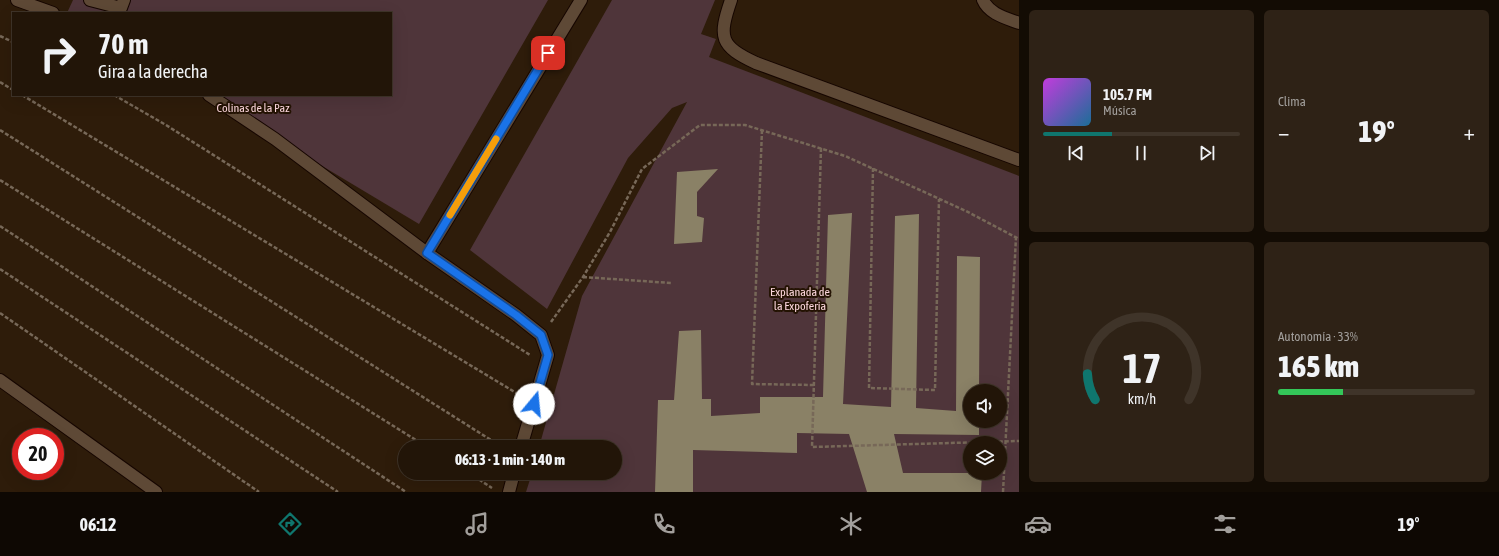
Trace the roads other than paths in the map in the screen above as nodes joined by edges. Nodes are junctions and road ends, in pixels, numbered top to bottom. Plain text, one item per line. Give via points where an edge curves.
1 (17, 0) edge
2 (90, 0) edge
3 (581, 0) edge
4 (731, 0) edge
5 (983, 0) edge
6 (126, 7) edge
7 (50, 12) edge
8 (1019, 23) edge
9 (210, 96) edge
10 (1019, 160) edge
11 (427, 253) junction
12 (0, 380) edge
13 (523, 440) edge
14 (512, 480) edge
15 (156, 492) edge
16 (509, 492) edge

1 - 7 street
2 - 6 street
3 - 11 street
4 - 10 street via 722,29 724,39 736,53 756,63
5 - 8 street via 996,14
9 - 11 street via 275,139
11 - 13 street via 541,335 548,355
12 - 15 street
14 - 16 street

